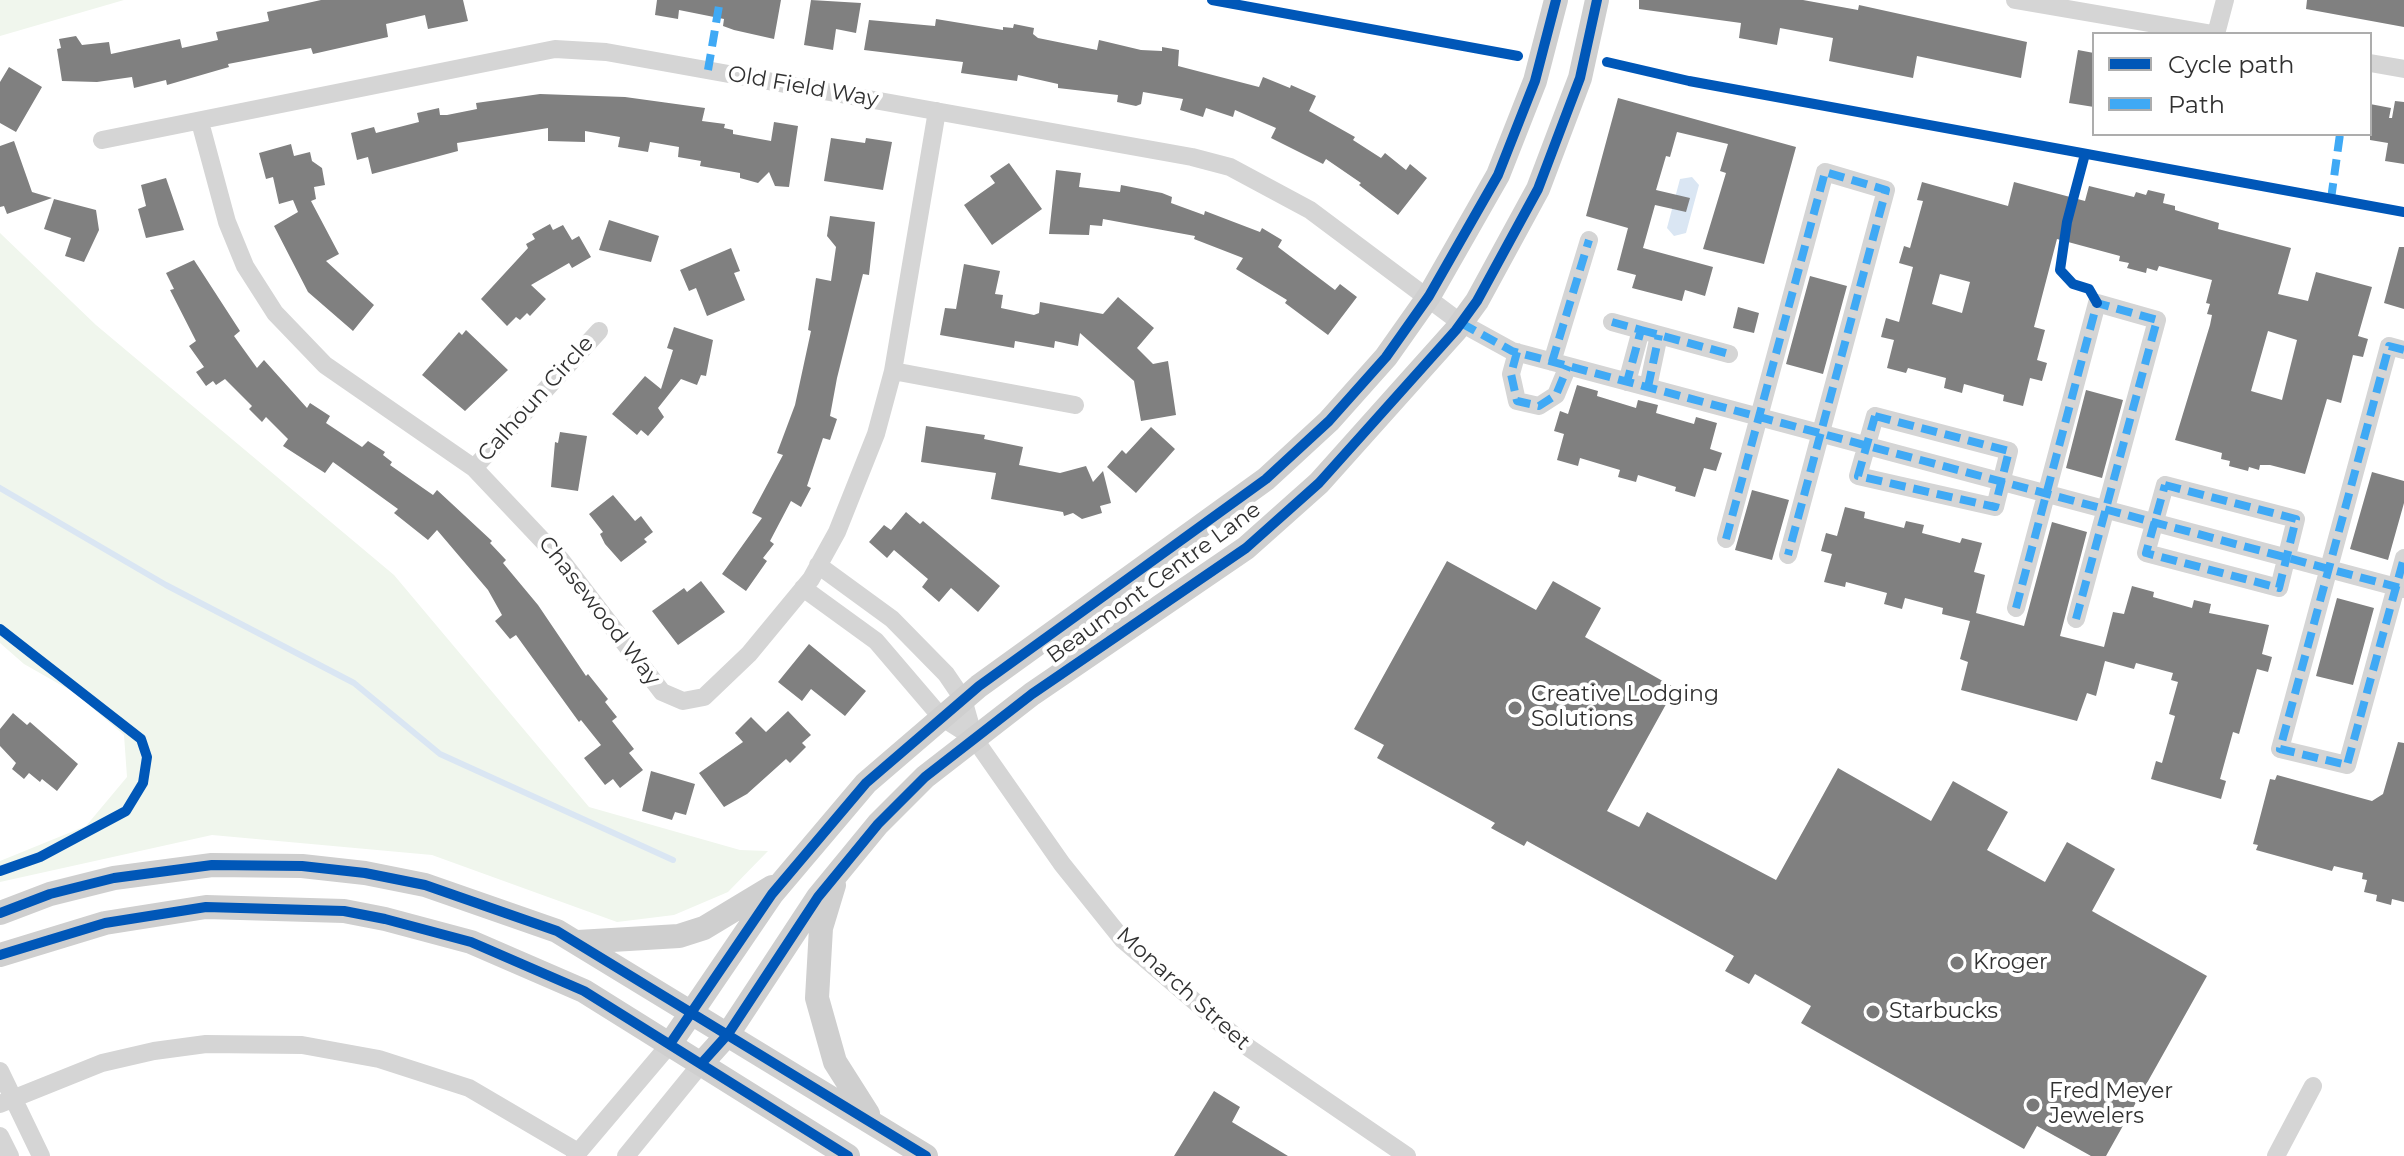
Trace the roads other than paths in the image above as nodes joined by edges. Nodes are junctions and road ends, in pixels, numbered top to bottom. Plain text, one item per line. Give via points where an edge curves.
1 (1556, 0) edge
2 (1597, 0) edge
3 (2015, 0) edge
4 (2225, 0) edge
5 (2202, 32) edge
6 (2215, 32) edge
7 (2372, 63) edge
8 (2404, 69) edge
9 (937, 111) junction
10 (200, 122) junction
11 (102, 140) dead end
12 (1589, 240) dead end
13 (1429, 296) junction
14 (1612, 322) dead end
15 (1461, 323) junction
16 (599, 331) dead end
17 (1650, 332) junction
18 (2404, 350) edge
19 (1517, 352) junction
20 (1729, 354) dead end
21 (1560, 364) junction
22 (893, 371) junction
23 (1627, 382) junction
24 (1648, 387) junction
25 (1075, 405) dead end
26 (1760, 417) junction
27 (1818, 432) junction
28 (1866, 445) junction
29 (474, 468) junction
30 (2002, 482) junction
31 (2047, 494) junction
32 (2108, 510) junction
33 (2154, 523) junction
34 (1726, 539) dead end
35 (1788, 555) dead end
36 (2286, 557) junction
37 (2404, 558) edge
38 (818, 565) junction
39 (2330, 569) junction
40 (803, 588) junction
41 (2400, 588) edge
42 (2016, 608) dead end
43 (2076, 619) dead end
44 (963, 699) junction
45 (941, 717) junction
46 (974, 738) junction
47 (838, 872) junction
48 (784, 879) junction
49 (0, 913) edge
50 (578, 942) junction
51 (0, 955) edge
52 (691, 1010) junction
53 (728, 1034) junction
54 (670, 1044) junction
55 (701, 1064) junction
56 (0, 1071) edge
57 (2313, 1086) dead end
58 (7, 1101) edge
59 (878, 1126) junction
60 (0, 1136) edge
61 (577, 1154) edge
62 (10, 1156) edge
63 (41, 1156) edge
64 (626, 1156) edge
65 (848, 1156) edge
66 (926, 1156) edge
67 (1407, 1156) edge
68 (2276, 1156) edge

1 - 13 street, Beaumont Centre Lane via 1519,126 1498,175
2 - 15 street, Beaumont Centre Lane via 1580,78 1538,189
3 - 5 street
4 - 6 street
7 - 8 street
9 - 10 street, Old Field Way via 606,52 555,49
9 - 13 street, Old Field Way via 1230,167 1310,210
9 - 22 street, Chasewood Way
10 - 11 street, Old Field Way
10 - 29 street, Chasewood Way via 227,222 257,289 275,313 325,365
12 - 21 street
13 - 15 street, Old Field Way
13 - 44 street, Beaumont Centre Lane via 1329,421 1266,479
14 - 17 street
15 - 19 street, Old Field Way
15 - 46 street, Beaumont Centre Lane via 1319,483 1246,548
16 - 29 street, Calhoun Circle
17 - 20 street
17 - 23 street
17 - 24 street
18 - 39 street via 2389,346
19 - 21 street, Old Field Way
19 - 21 street via 1511,374 1517,401 1539,406 1556,395
21 - 23 street, Old Field Way
22 - 25 street
22 - 38 street, Chasewood Way via 856,486
23 - 24 street, Old Field Way
24 - 26 street, Old Field Way
26 - 27 street, Old Field Way
26 - 27 street via 1825,172 1886,190
26 - 34 street
27 - 28 street, Old Field Way
27 - 35 street
28 - 30 street, Old Field Way
28 - 30 street via 1858,476 1995,507
28 - 30 street via 1875,416 2009,451
29 - 40 street, Chasewood Way via 561,560 670,699 693,700 713,691
30 - 31 street, Old Field Way
31 - 32 street, Old Field Way
31 - 32 street via 2097,303 2157,320
31 - 42 street
32 - 33 street, Old Field Way
32 - 43 street
33 - 36 street, Old Field Way
33 - 36 street via 2146,553 2279,588
33 - 36 street via 2165,485 2296,519
36 - 39 street, Old Field Way
37 - 41 street
38 - 40 street, Chasewood Way
38 - 44 street via 892,619
39 - 41 street, Old Field Way
39 - 41 street via 2280,749 2347,765
40 - 45 street via 876,641
44 - 45 street, Beaumont Centre Lane
44 - 46 street
45 - 46 street
45 - 48 street, Beaumont Centre Lane via 866,783
46 - 47 street, Beaumont Centre Lane via 925,777
46 - 67 street, Monarch Street via 1123,940 1249,1048
47 - 53 street, Beaumont Centre Lane
47 - 59 street via 821,928 817,998 835,1062
48 - 50 street via 704,928 679,936
48 - 52 street, Beaumont Centre Lane
49 - 50 street via 50,894 148,872 212,865 302,866 365,873 458,894
50 - 52 street
51 - 54 street via 151,913 253,905 344,911 432,931 527,964 584,991
52 - 53 street
52 - 54 street, Beaumont Centre Lane
53 - 55 street, Beaumont Centre Lane
53 - 59 street
54 - 55 street
54 - 61 street
55 - 64 street
55 - 65 street
56 - 58 street
57 - 68 street
58 - 61 street via 102,1063 154,1051 206,1044 302,1045 379,1059 469,1088
58 - 63 street
59 - 66 street
60 - 62 street

